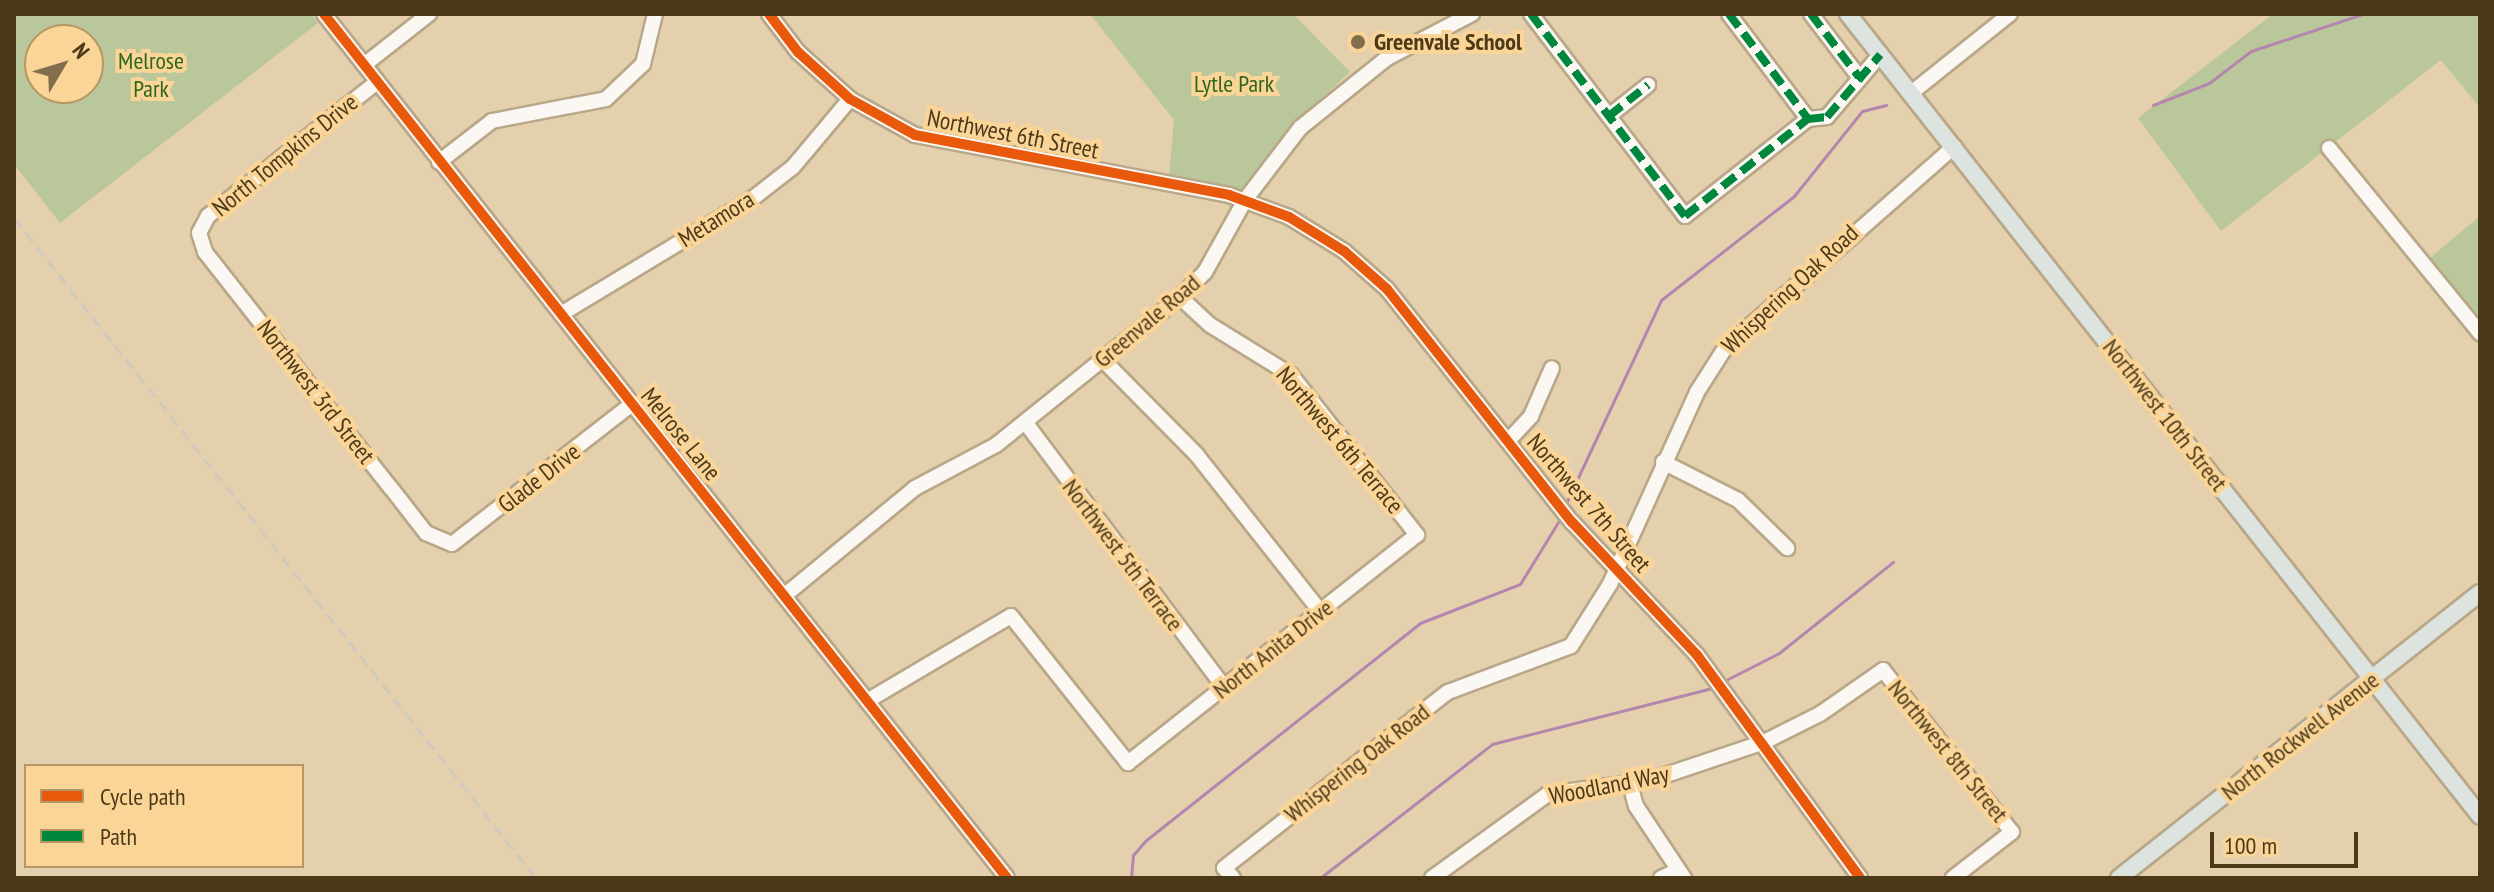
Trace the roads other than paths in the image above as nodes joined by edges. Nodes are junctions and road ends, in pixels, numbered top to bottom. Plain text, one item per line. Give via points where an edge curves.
1 (324, 14) edge
2 (429, 14) edge
3 (655, 14) edge
4 (769, 14) edge
5 (1472, 14) edge
6 (1531, 14) edge
7 (1729, 14) edge
8 (1811, 14) edge
9 (1848, 14) edge
10 (2010, 14) edge
11 (1880, 55) junction
12 (364, 65) junction
13 (1859, 77) junction
14 (377, 82) junction
15 (1648, 85) dead end
16 (1910, 94) junction
17 (850, 99) junction
18 (1609, 116) junction
19 (1808, 119) junction
20 (1954, 147) junction
21 (2329, 148) dead end
22 (439, 162) junction
23 (1245, 200) junction
24 (199, 233) joint
25 (1180, 297) junction
26 (561, 314) junction
27 (2480, 333) edge
28 (1102, 359) junction
29 (1552, 368) dead end
30 (632, 404) junction
31 (1025, 422) junction
32 (1508, 441) junction
33 (1663, 462) junction
34 (1417, 535) joint
35 (443, 543) joint
36 (1787, 548) dead end
37 (1616, 568) junction
38 (2480, 593) edge
39 (784, 596) junction
40 (1320, 611) junction
41 (1883, 670) joint
42 (2373, 679) junction
43 (1224, 687) junction
44 (867, 701) junction
45 (1764, 742) junction
46 (1630, 784) junction
47 (2480, 816) edge
48 (1228, 873) edge
49 (1681, 874) edge
50 (1007, 878) edge
51 (1432, 878) edge
52 (1661, 878) edge
53 (1860, 878) edge
54 (1953, 878) edge
55 (2119, 878) edge

1 - 12 street, Melrose Lane
2 - 12 street, North Tompkins Drive
3 - 22 street via 643,64 606,99 492,121
4 - 17 street, Northwest 6th Street
5 - 23 street, Greenvale Road via 1387,58 1318,111
6 - 18 street
7 - 19 street
8 - 13 street
9 - 11 main road, Northwest 10th Street
10 - 16 street
11 - 13 street
11 - 16 main road, Northwest 10th Street
12 - 14 street, Melrose Lane
13 - 19 street via 1827,117
14 - 22 street, Melrose Lane
14 - 24 street, North Tompkins Drive via 208,216
15 - 18 street
16 - 20 main road, Northwest 10th Street
17 - 23 street, Northwest 6th Street via 936,142
17 - 26 street, Metamora via 793,167 752,199
18 - 19 street via 1685,216
20 - 33 street, Whispering Oak Road via 1725,348
20 - 42 main road, Northwest 10th Street
21 - 27 street
22 - 26 street, Melrose Lane
23 - 25 street, Greenvale Road via 1205,272
23 - 32 street, Northwest 7th Street via 1318,232 1367,270
24 - 35 street, Northwest 3rd Street via 205,252 426,533
25 - 28 street, Greenvale Road
25 - 34 street, Northwest 6th Terrace via 1194,314 1291,375
26 - 30 street, Melrose Lane
28 - 31 street, Greenvale Road
28 - 40 street via 1201,460
29 - 32 street via 1531,416
30 - 35 street, Glade Drive via 459,540
30 - 39 street, Melrose Lane
31 - 39 street, Greenvale Road via 915,488
31 - 43 street, Northwest 5th Terrace
32 - 37 street, Northwest 7th Street
33 - 36 street via 1738,500
33 - 37 street, Whispering Oak Road
34 - 40 street, North Anita Drive
37 - 45 street, Northwest 7th Street
37 - 48 street, Whispering Oak Road via 1571,646 1448,692
38 - 42 main road, North Rockwell Avenue
39 - 44 street, Melrose Lane
40 - 43 street, North Anita Drive
41 - 45 street, Woodland Way via 1820,714
41 - 54 street, Northwest 8th Street via 2012,832
42 - 47 main road, Northwest 10th Street
42 - 55 main road, North Rockwell Avenue
43 - 44 street, North Anita Drive via 1128,763 1011,616
44 - 50 street, Melrose Lane
45 - 46 street, Woodland Way
45 - 53 street, Northwest 7th Street
46 - 49 street
46 - 51 street, Woodland Way via 1548,794
49 - 52 street

